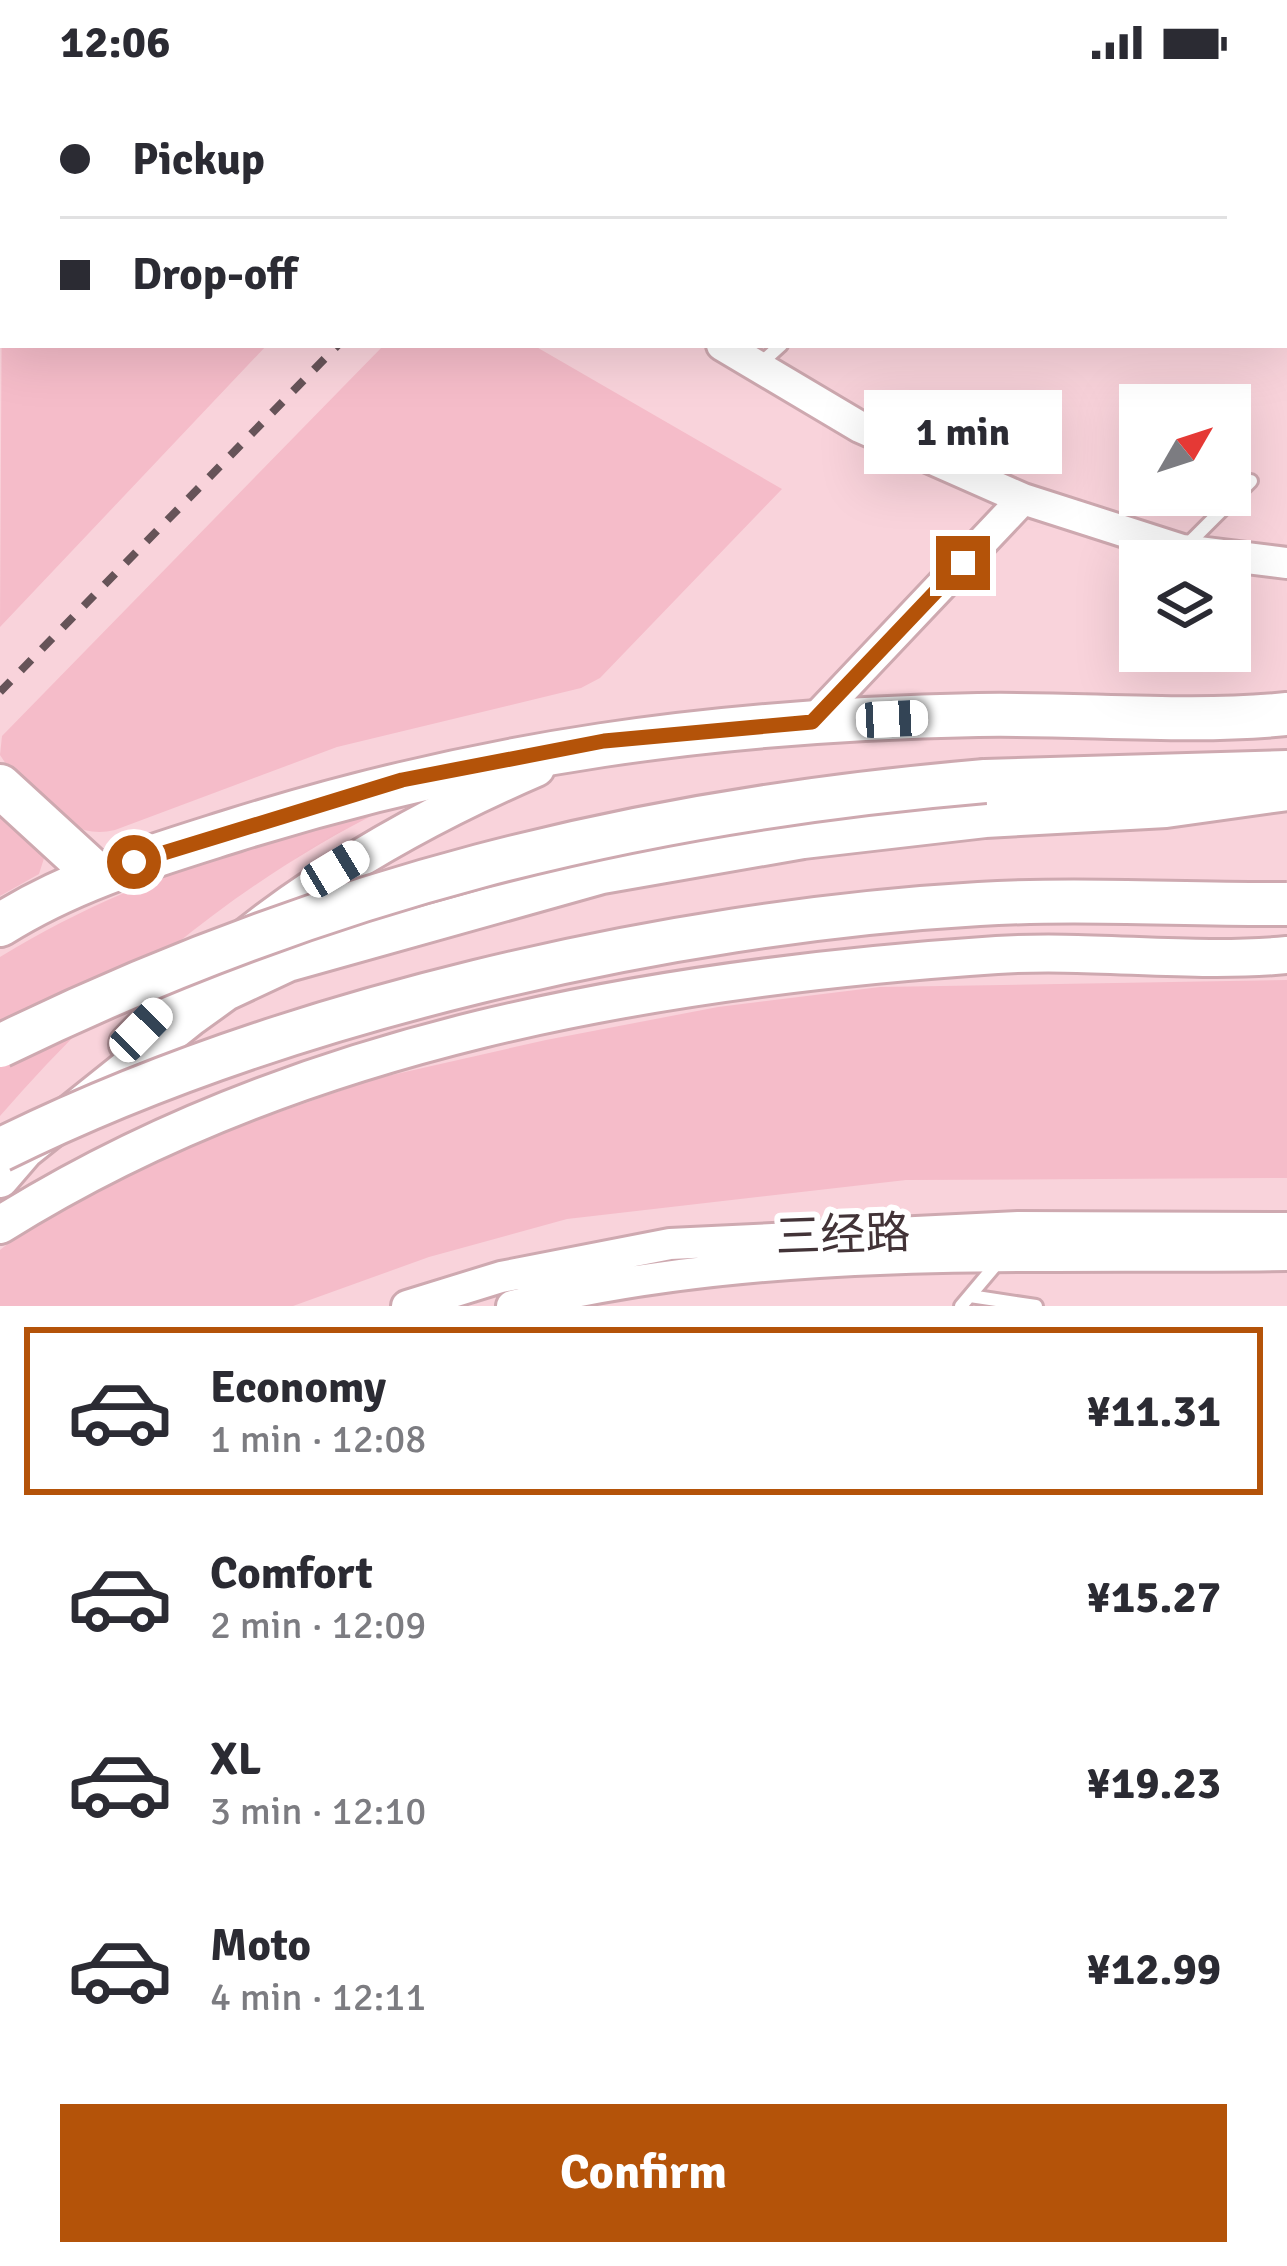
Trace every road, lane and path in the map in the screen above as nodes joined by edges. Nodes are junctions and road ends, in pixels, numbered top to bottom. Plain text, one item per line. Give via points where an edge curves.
1 (726, 348) edge
2 (778, 348) edge
3 (754, 368) junction
4 (1252, 481) dead end
5 (1023, 500) junction
6 (1150, 540) edge
7 (1192, 540) edge
8 (1251, 559) edge
9 (1287, 563) edge
10 (1287, 714) edge
11 (812, 722) junction
12 (604, 741) junction
13 (1287, 772) edge
14 (0, 786) edge
15 (1287, 792) edge
16 (96, 874) junction
17 (1287, 904) edge
18 (0, 926) edge
19 (1287, 955) edge
20 (0, 1046) edge
21 (13, 1150) edge
22 (0, 1179) edge
23 (0, 1225) edge
24 (1287, 1228) edge
25 (1287, 1255) edge
26 (1000, 1258) junction
27 (966, 1301) edge
28 (406, 1306) edge
29 (512, 1306) edge
30 (1036, 1306) edge

1 - 3 street
2 - 3 lane
3 - 5 street via 860,428
4 - 7 lane
5 - 6 street
5 - 11 street
8 - 9 street
10 - 11 highway
11 - 12 highway
12 - 16 highway via 402,780
12 - 21 main road via 398,832 276,910
13 - 20 highway, bridge via 985,781 728,810 514,854 192,957
14 - 16 highway
15 - 21 main road via 803,840 602,875 417,925 288,963 226,992
16 - 18 highway
17 - 21 highway, bridge via 982,904 827,917 598,957 371,1010 238,1052
19 - 23 main road via 1001,955 768,976 444,1037 237,1106 101,1166
21 - 22 main road
24 - 28 street, 三经路 via 1018,1227 670,1244 501,1277
25 - 26 street, 三经路
26 - 27 lane
26 - 29 street, 三经路 via 680,1273
27 - 30 lane

